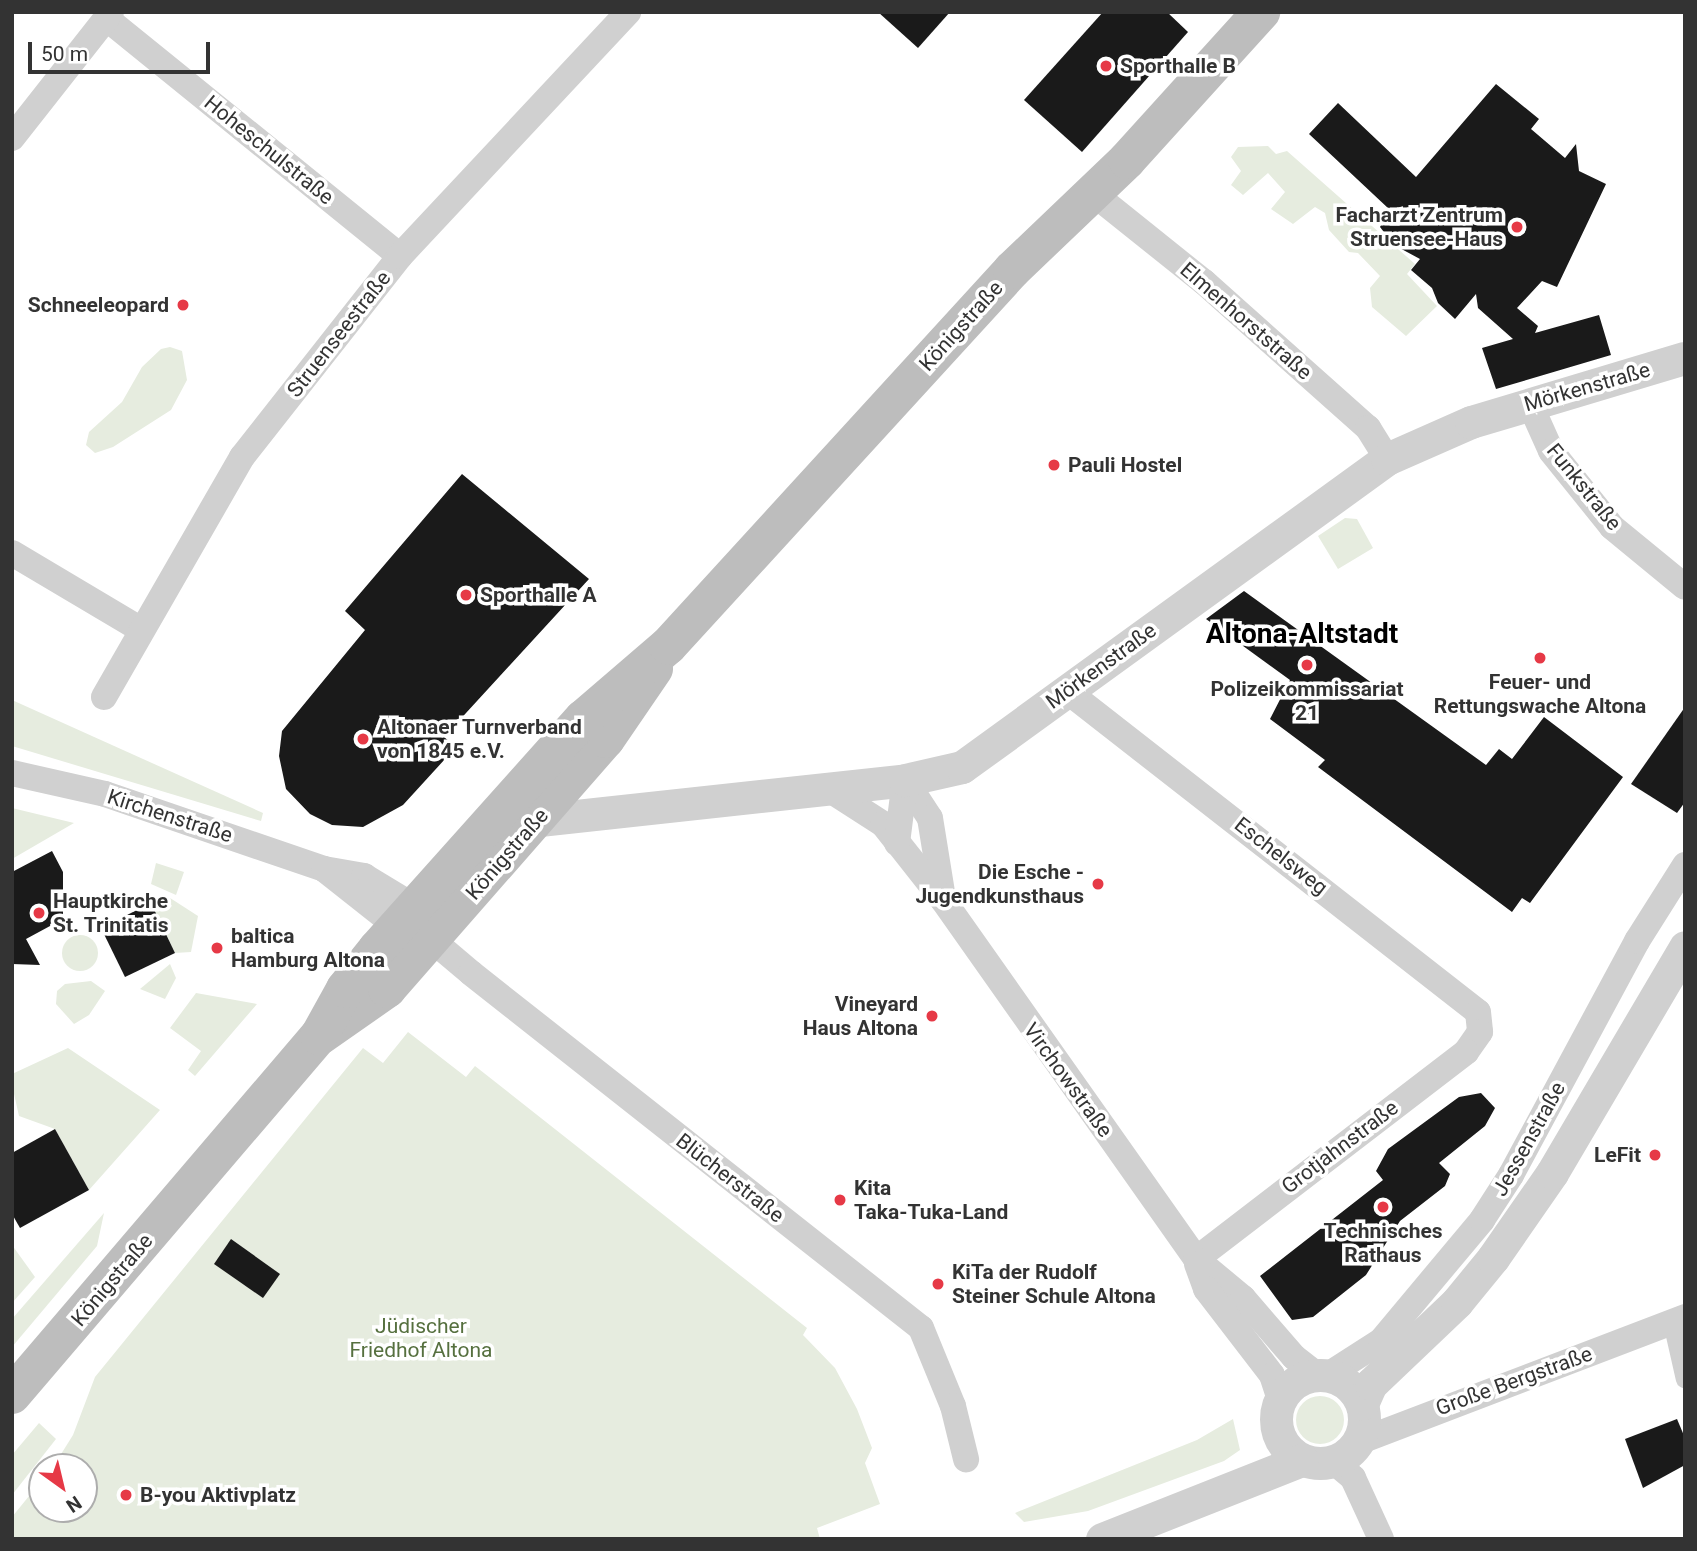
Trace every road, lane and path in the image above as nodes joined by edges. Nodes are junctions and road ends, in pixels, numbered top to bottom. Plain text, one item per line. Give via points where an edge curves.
1 (628, 12) edge
2 (1261, 12) edge
3 (108, 15) edge
4 (12, 138) edge
5 (1094, 194) junction
6 (400, 256) junction
7 (1685, 358) edge
8 (1530, 404) junction
9 (1387, 459) junction
10 (12, 553) edge
11 (1685, 587) edge
12 (140, 629) junction
13 (668, 646) junction
14 (1067, 691) junction
15 (104, 697) dead end
16 (12, 773) edge
17 (905, 780) junction
18 (827, 788) junction
19 (540, 817) junction
20 (474, 842) junction
21 (897, 843) junction
22 (1685, 866) edge
23 (943, 900) junction
24 (414, 926) junction
25 (1685, 947) edge
26 (1480, 1032) joint
27 (1196, 1259) junction
28 (1679, 1319) edge
29 (1323, 1375) junction
30 (1685, 1379) edge
31 (12, 1395) edge
32 (1280, 1400) junction
33 (1362, 1404) junction
34 (1331, 1454) junction
35 (966, 1459) dead end
36 (1102, 1539) edge
37 (1381, 1539) edge

1 - 6 street, Struenseestraße
2 - 5 main road, Königstraße
3 - 4 street
3 - 6 street, Hoheschulstraße
5 - 9 street, Elmenhorststraße via 1204,282 1368,428
5 - 13 main road, Königstraße via 1012,270
6 - 12 street, Struenseestraße via 242,457
7 - 8 street, Mörkenstraße
8 - 9 street, Mörkenstraße via 1430,438
8 - 11 street, Funkstraße via 1551,451 1605,518
9 - 14 street, Mörkenstraße
10 - 12 street
12 - 15 street, Struenseestraße
13 - 19 main road, Königstraße via 630,709
13 - 20 main road, Königstraße via 604,698
14 - 17 street, Mörkenstraße via 962,767
14 - 26 street, Eschelsweg via 1478,1012
16 - 24 street, Kirchenstraße via 186,818 324,869 364,876
17 - 18 street, Mörkenstraße
17 - 21 street
17 - 23 street, Virchowstraße via 930,818
18 - 19 street, Mörkenstraße
18 - 21 street, Virchowstraße via 870,812
19 - 20 street, Mörkenstraße via 507,825
19 - 24 main road, Königstraße
20 - 24 main road, Königstraße
21 - 23 street, Virchowstraße
22 - 29 street, Jessenstraße via 1630,953 1511,1175 1482,1220 1381,1341
23 - 27 street, Virchowstraße
24 - 31 main road, Königstraße via 366,1008 319,1036
24 - 35 street, Blücherstraße via 921,1328 953,1406
25 - 33 street, Jessenstraße via 1552,1173 1493,1258 1457,1302 1371,1384
26 - 27 street, Grotjahnstraße via 1466,1052
27 - 29 street, Virchowstraße via 1243,1297 1294,1357
27 - 32 street, Virchowstraße via 1206,1289 1266,1366
28 - 30 street, Große Bergstraße via 1677,1359
28 - 34 street, Große Bergstraße
29 - 32 street via 1295,1382
29 - 33 street via 1349,1385
32 - 34 street via 1278,1435
33 - 34 street via 1364,1421
34 - 36 street, Große Bergstraße
34 - 37 street via 1358,1486

